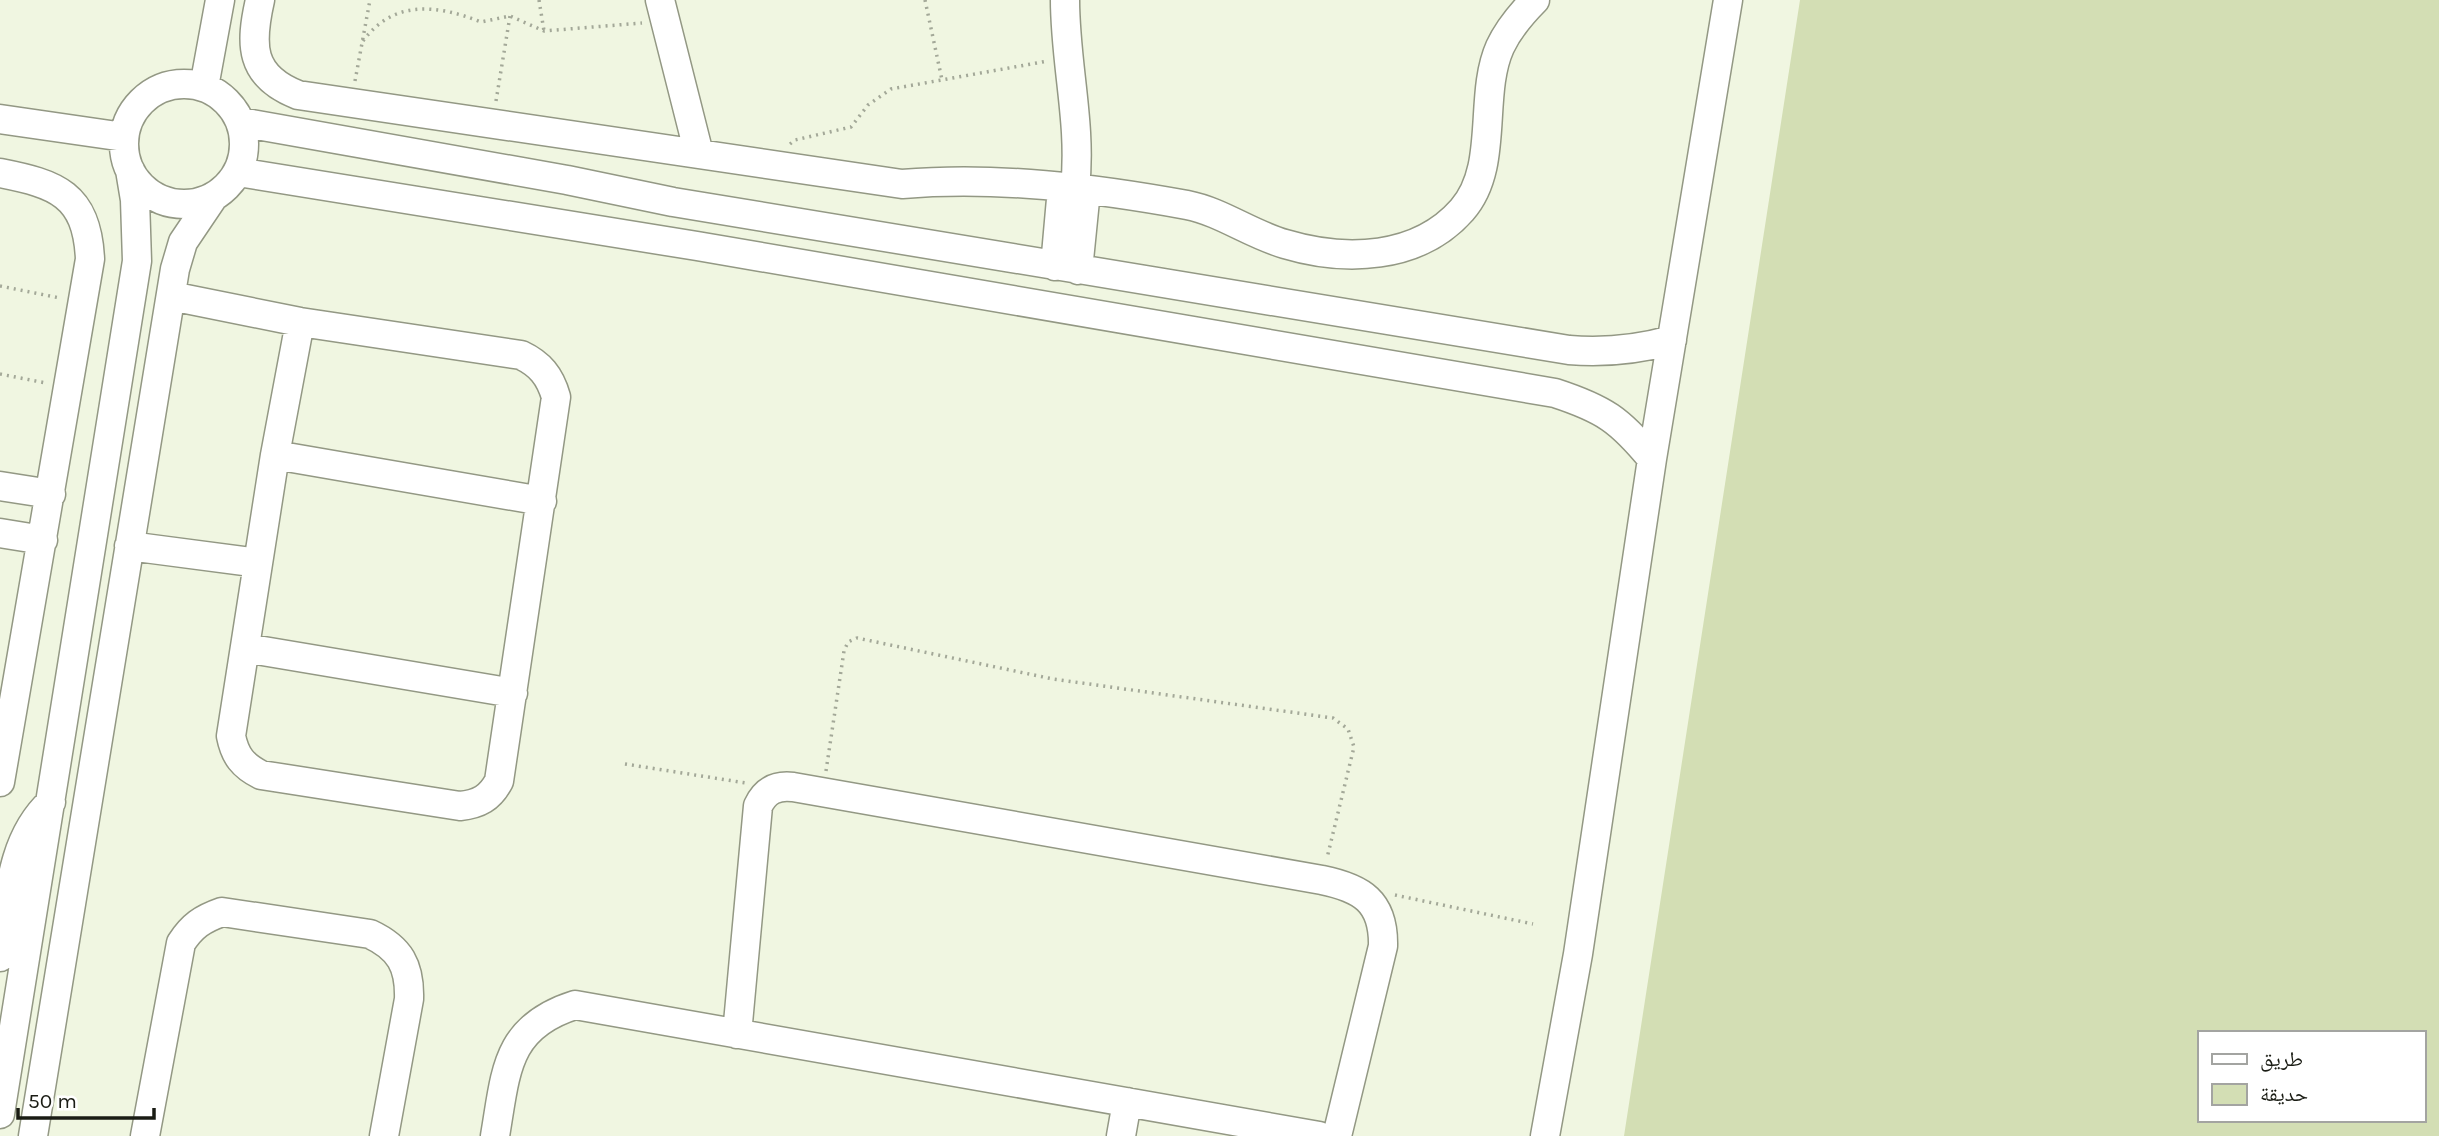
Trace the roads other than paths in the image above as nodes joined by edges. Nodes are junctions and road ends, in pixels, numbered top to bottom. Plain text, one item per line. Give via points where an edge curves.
1 (220, 0) edge
2 (260, 0) edge
3 (1065, 0) edge
4 (1535, 0) edge
5 (1728, 0) edge
6 (662, 11) edge
7 (204, 87) junction
8 (0, 119) edge
9 (240, 122) junction
10 (124, 137) junction
11 (699, 154) junction
12 (130, 170) junction
13 (238, 172) junction
14 (0, 173) edge
15 (1074, 189) junction
16 (214, 196) junction
17 (1066, 268) junction
18 (171, 296) junction
19 (300, 322) junction
20 (1672, 340) junction
21 (275, 455) junction
22 (1652, 459) junction
23 (0, 486) edge
24 (51, 494) junction
25 (542, 500) junction
26 (0, 533) edge
27 (43, 540) junction
28 (129, 546) junction
29 (258, 564) junction
30 (245, 648) junction
31 (513, 693) junction
32 (4, 737) edge
33 (0, 782) edge
34 (51, 802) junction
35 (5, 898) edge
36 (0, 956) edge
37 (737, 1034) junction
38 (6, 1036) edge
39 (1127, 1102) junction
40 (0, 1114) edge
41 (33, 1136) edge
42 (145, 1136) edge
43 (384, 1136) edge
44 (495, 1136) edge
45 (1121, 1136) edge
46 (1319, 1136) edge
47 (1337, 1136) edge
48 (1545, 1136) edge

1 - 7 street
2 - 11 street via 252,36 257,58 269,78 298,95
3 - 15 street via 1079,139
4 - 15 street via 1514,22 1500,48 1475,189 1456,216 1419,241 1362,255 1298,247 1204,209
5 - 20 street
6 - 11 street
7 - 9 street via 232,107
7 - 10 street via 179,84 151,93 137,105
8 - 10 street
9 - 13 street via 244,147
9 - 17 street
10 - 12 street
11 - 15 street via 902,184 952,180
12 - 16 street via 152,194 166,201 199,202
12 - 34 street via 137,261
13 - 16 street
13 - 22 street via 1555,393 1594,405 1626,428
14 - 24 street via 55,186 78,212 90,246
15 - 17 street
16 - 18 street via 183,242
17 - 20 street via 1569,350 1638,349
18 - 19 street
18 - 28 street
19 - 21 street
19 - 25 street via 521,355 533,361 544,371 556,397
20 - 22 street
21 - 25 street
21 - 29 street
22 - 48 street via 1578,954
23 - 24 street
24 - 27 street
25 - 31 street
26 - 27 street
27 - 32 street
28 - 29 street
28 - 41 street
29 - 30 street
30 - 31 street
30 - 31 street via 231,736 240,760 261,775 473,805 493,792 499,781
32 - 33 street
34 - 35 street via 38,814 20,845
34 - 38 street
35 - 36 street
37 - 39 street
37 - 44 street via 575,1005 553,1012 517,1042 507,1064
37 - 47 street via 758,806 768,792 784,786 1322,880 1360,892 1374,907 1383,935
38 - 40 street
39 - 45 street
39 - 46 street
42 - 43 street via 181,943 205,918 222,912 370,934 389,943 403,958 410,978 409,999

